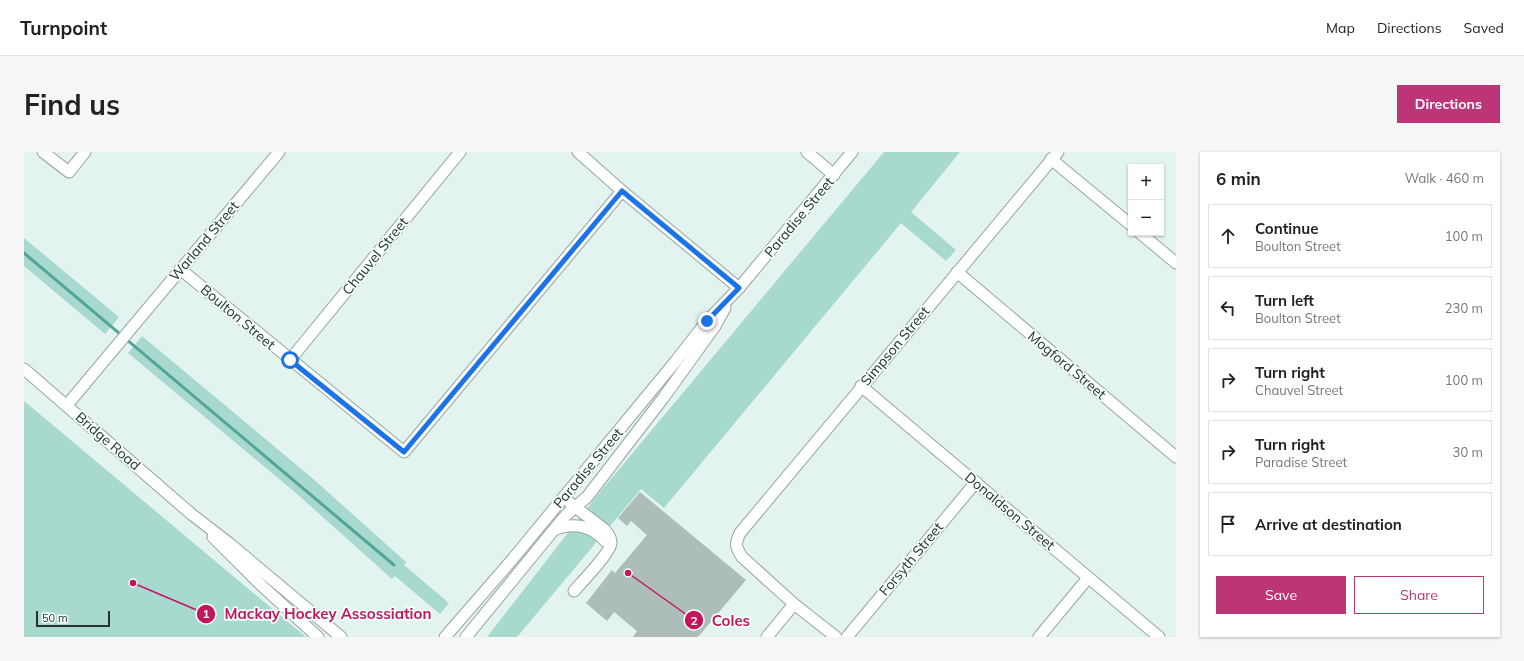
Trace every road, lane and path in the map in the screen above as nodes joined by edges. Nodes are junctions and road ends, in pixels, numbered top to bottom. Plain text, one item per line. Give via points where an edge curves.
1 (43, 152) edge
2 (85, 152) edge
3 (279, 152) edge
4 (460, 152) edge
5 (578, 152) edge
6 (807, 152) edge
7 (852, 152) edge
8 (1055, 156) edge
9 (834, 175) junction
10 (622, 191) junction
11 (1128, 222) edge
12 (1144, 236) edge
13 (1176, 263) edge
14 (180, 269) junction
15 (957, 272) junction
16 (739, 288) junction
17 (730, 299) junction
18 (290, 360) junction
19 (24, 369) edge
20 (861, 386) junction
21 (67, 405) junction
22 (1176, 458) edge
23 (976, 482) junction
24 (563, 498) junction
25 (575, 507) junction
26 (190, 513) junction
27 (554, 530) junction
28 (607, 552) junction
29 (1088, 578) junction
30 (574, 591) dead end
31 (794, 604) junction
32 (318, 637) edge
33 (341, 637) edge
34 (445, 637) edge
35 (466, 637) edge
36 (766, 637) edge
37 (836, 637) edge
38 (847, 637) edge
39 (1039, 637) edge
40 (1159, 637) edge

1 - 2 street via 69,172
3 - 14 street, Warland Street
4 - 18 street, Chauvel Street
5 - 10 street
6 - 9 street
7 - 9 street, Paradise Street
8 - 11 street
8 - 15 street, Simpson Street
9 - 16 street, Paradise Street
10 - 16 street
10 - 18 street, Boulton Street via 404,452
12 - 13 street
14 - 18 street, Boulton Street
14 - 21 street, Warland Street
15 - 20 street, Simpson Street
15 - 22 street, Mogford Street
16 - 17 street, Paradise Street
17 - 24 street, Paradise Street via 707,321
17 - 25 street, Paradise Street via 715,326 664,397 587,497
19 - 21 street, Bridge Road
20 - 23 street, Donaldson Street
20 - 31 street, Simpson Street via 747,523 736,543 742,557
21 - 26 street, Bridge Road
23 - 29 street, Donaldson Street
23 - 38 street, Forsyth Street
24 - 25 street
24 - 34 street, Paradise Street
25 - 27 street, Paradise Street
25 - 28 street via 608,533 611,544
26 - 32 street, Bridge Road via 224,550
26 - 33 street, Bridge Road
27 - 28 street via 568,525 593,531 605,542
27 - 35 street, Paradise Street
28 - 30 street
29 - 39 street
29 - 40 street, Donaldson Street
31 - 36 street
31 - 37 street

